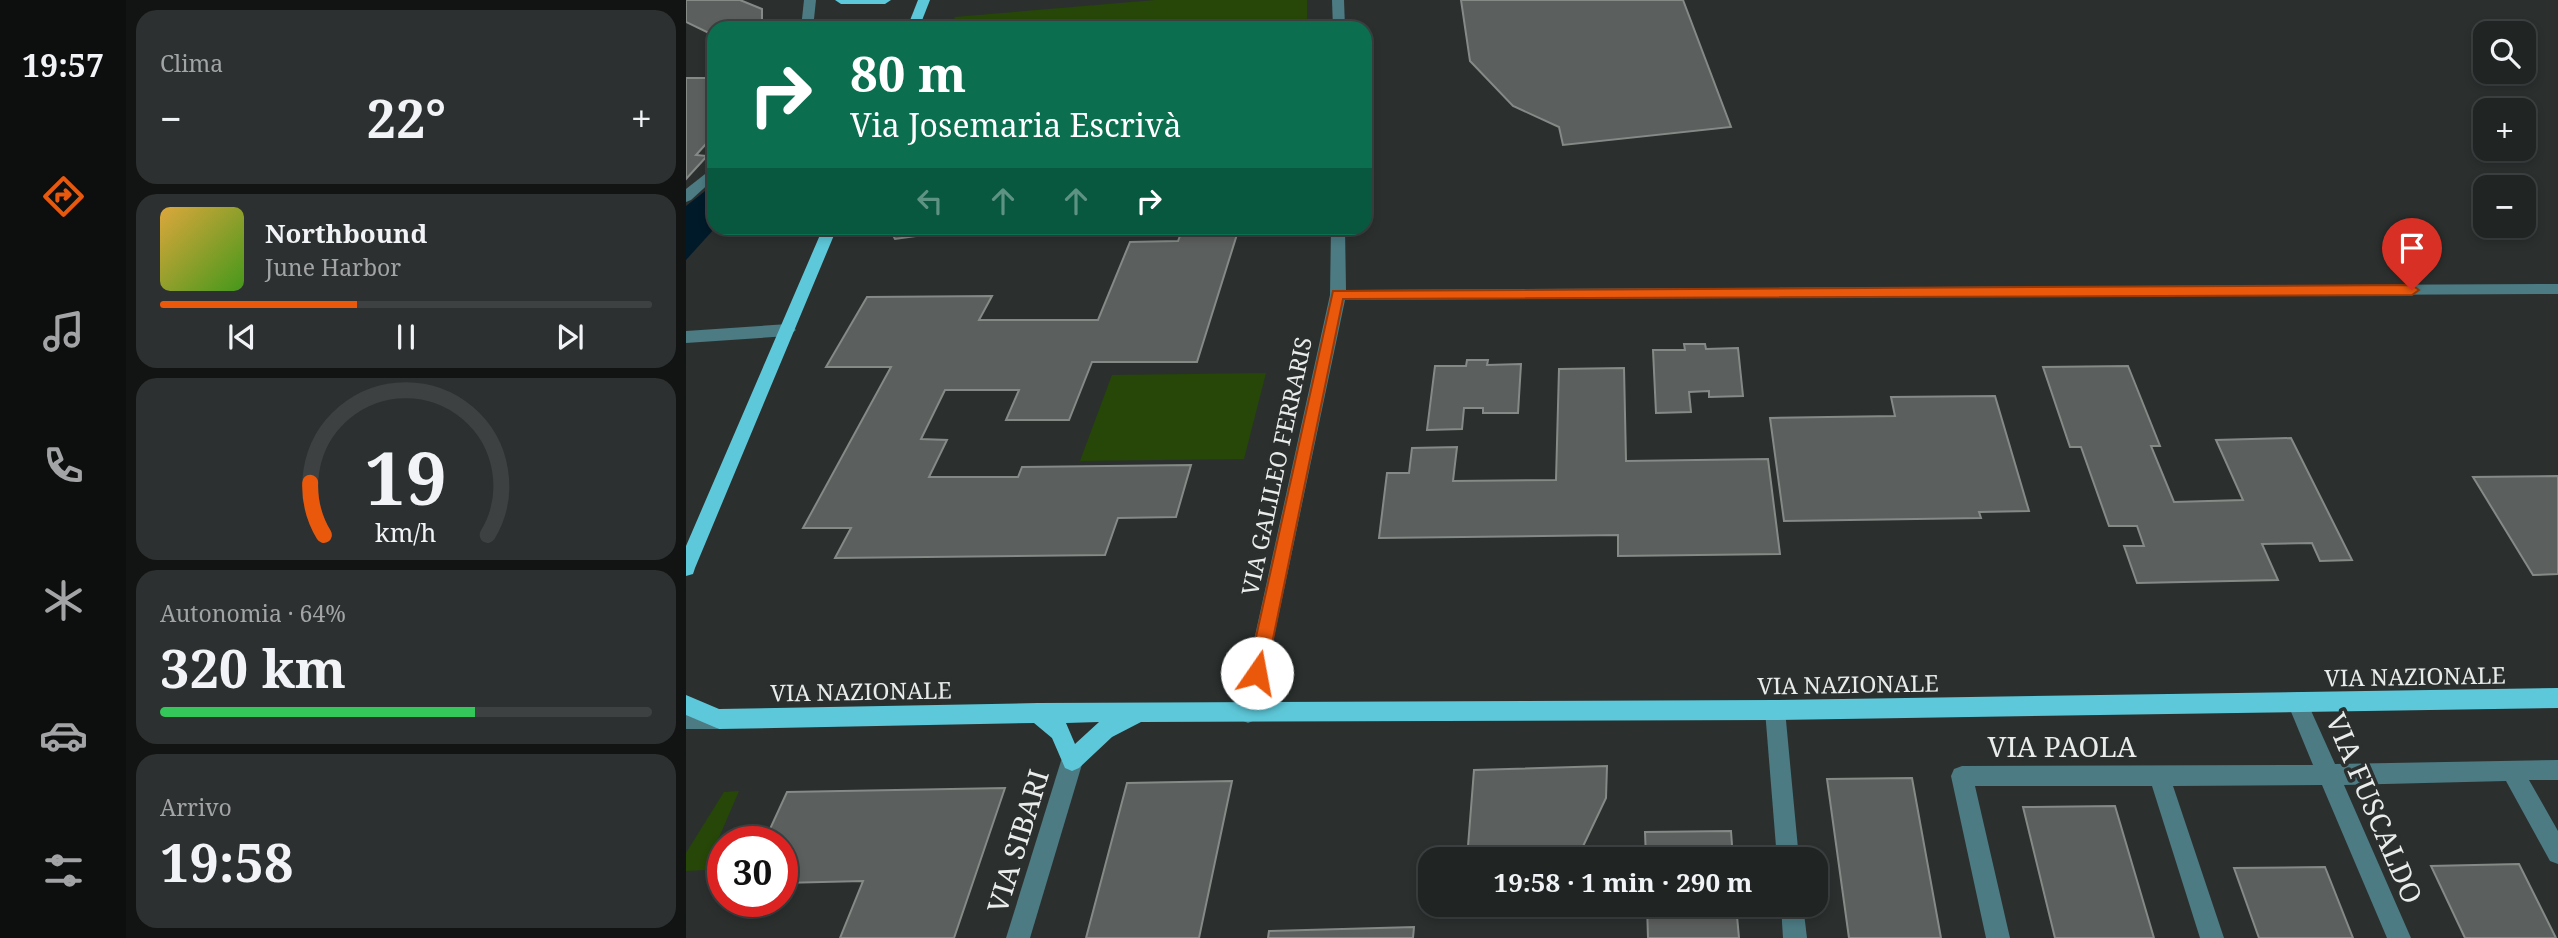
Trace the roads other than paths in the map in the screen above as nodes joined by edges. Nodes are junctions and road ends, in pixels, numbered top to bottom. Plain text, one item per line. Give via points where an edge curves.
1 (810, 0) edge
2 (841, 0) edge
3 (885, 0) edge
4 (924, 0) edge
5 (1338, 0) edge
6 (808, 21) edge
7 (916, 21) edge
8 (1339, 21) edge
9 (707, 178) edge
10 (686, 197) edge
11 (827, 235) edge
12 (1338, 235) edge
13 (2558, 289) edge
14 (1338, 295) junction
15 (788, 330) junction
16 (686, 337) edge
17 (686, 568) edge
18 (2558, 698) edge
19 (2297, 702) junction
20 (686, 705) edge
21 (1775, 710) junction
22 (1038, 713) junction
23 (1139, 713) junction
24 (1248, 713) junction
25 (686, 719) edge
26 (719, 719) junction
27 (1072, 761) junction
28 (2558, 769) edge
29 (2512, 770) junction
30 (2328, 775) junction
31 (2160, 776) junction
32 (1787, 847) edge
33 (2558, 853) edge
34 (1793, 917) edge
35 (1018, 938) edge
36 (1795, 938) edge
37 (1998, 938) edge
38 (2211, 938) edge
39 (2399, 938) edge

1 - 6 street
2 - 3 main road
4 - 7 main road
5 - 8 street
9 - 10 street
11 - 15 main road
12 - 14 street, VIA GALILEO FERRARIS
13 - 14 street
14 - 24 street, VIA GALILEO FERRARIS
15 - 16 street
15 - 17 main road
18 - 19 main road, VIA NAZIONALE
19 - 21 main road, VIA NAZIONALE
19 - 30 street, VIA FUSCALDO
20 - 26 main road
21 - 24 main road, VIA NAZIONALE
21 - 32 street
22 - 23 main road, VIA NAZIONALE
22 - 26 main road, VIA NAZIONALE
22 - 27 main road via 1060,731
23 - 24 main road, VIA NAZIONALE
23 - 27 main road via 1105,730
25 - 26 street, VIA NAZIONALE
27 - 35 street, VIA SIBARI
28 - 29 street, VIA PAOLA
29 - 30 street, VIA PAOLA
29 - 33 street
30 - 31 street, VIA PAOLA
30 - 39 street, VIA FUSCALDO
31 - 37 street, VIA PAOLA via 1962,776
31 - 38 street
34 - 36 street

